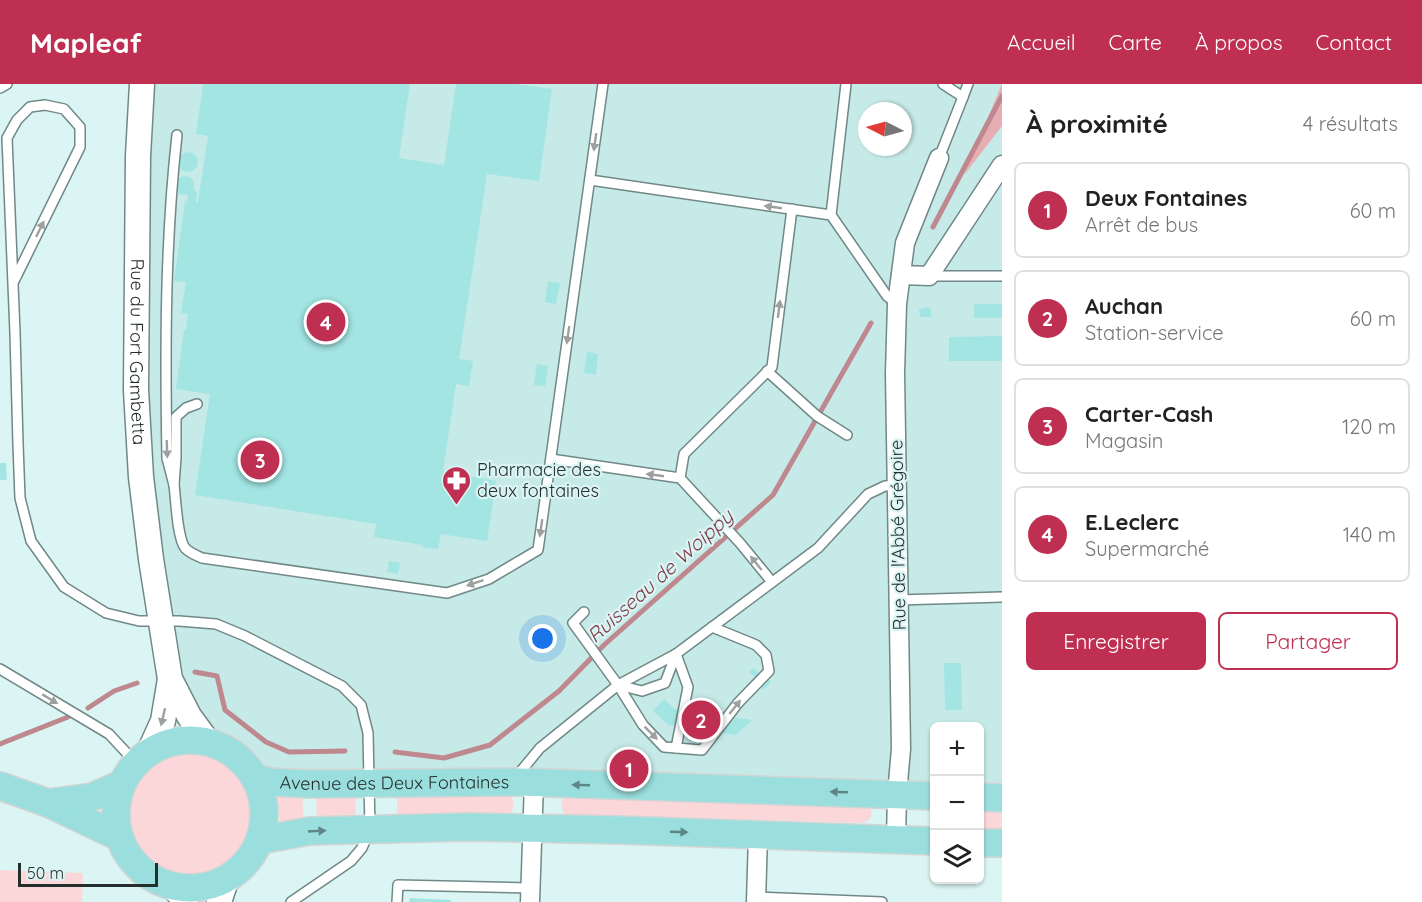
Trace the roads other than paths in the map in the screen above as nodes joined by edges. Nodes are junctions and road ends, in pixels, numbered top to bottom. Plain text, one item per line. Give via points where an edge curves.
1 (7, 84) edge
2 (142, 84) edge
3 (603, 84) edge
4 (846, 84) edge
5 (943, 84) edge
6 (968, 84) edge
7 (0, 88) edge
8 (963, 97) junction
9 (177, 135) dead end
10 (939, 158) joint
11 (1002, 165) edge
12 (590, 180) junction
13 (792, 209) junction
14 (831, 215) junction
15 (901, 275) junction
16 (929, 276) junction
17 (1002, 276) edge
18 (14, 281) junction
19 (897, 304) junction
20 (770, 369) junction
21 (197, 404) dead end
22 (847, 435) dead end
23 (551, 459) junction
24 (680, 478) junction
25 (174, 485) junction
26 (897, 485) junction
27 (772, 582) junction
28 (1002, 597) edge
29 (898, 600) junction
30 (584, 612) dead end
31 (160, 621) junction
32 (712, 627) junction
33 (676, 654) junction
34 (0, 669) edge
35 (170, 679) junction
36 (615, 681) junction
37 (208, 742) junction
38 (676, 748) junction
39 (136, 767) junction
40 (255, 778) junction
41 (527, 782) junction
42 (370, 783) junction
43 (0, 786) edge
44 (897, 794) junction
45 (930, 796) edge
46 (984, 797) edge
47 (1002, 798) edge
48 (48, 803) junction
49 (532, 828) junction
50 (370, 829) junction
51 (758, 835) junction
52 (119, 837) junction
53 (260, 840) junction
54 (896, 840) junction
55 (930, 841) edge
56 (984, 843) edge
57 (1002, 843) edge
58 (223, 890) edge
59 (180, 894) edge
60 (530, 895) edge
61 (756, 899) edge
62 (291, 902) edge
63 (397, 902) edge
64 (882, 902) edge

1 - 7 lane
2 - 31 main road, Rue du Fort Gambetta via 136,390 141,477
3 -> 12 lane
4 - 14 lane
5 - 8 lane
6 - 8 lane
8 - 10 lane
9 -> 25 lane via 166,277 165,391 166,458
10 - 15 street, Rue de l'Abbé Grégoire via 905,243
11 - 16 street
13 -> 12 lane
12 -> 23 lane
13 - 14 lane
20 -> 13 lane
14 - 19 lane via 887,296
15 - 16 street
15 - 19 street, Rue de l'Abbé Grégoire
16 - 17 lane
18 -> 18 lane via 80,147 80,127 64,109 30,107 16,120 8,138
18 - 31 lane via 20,498 31,541 64,587 106,613 139,621
19 - 26 street, Rue de l'Abbé Grégoire
20 - 22 lane via 817,416
20 - 24 lane via 684,454
21 - 25 lane via 176,417
24 -> 23 lane
23 -> 25 lane via 538,550 489,579 447,593 191,554 180,537
27 -> 24 lane
26 - 27 lane via 868,494 818,549
26 - 29 street, Rue de l'Abbé Grégoire
27 - 32 lane
28 - 29 lane
29 - 44 street, Rue de l'Abbé Grégoire via 901,749
30 - 36 lane via 573,623
31 - 35 main road, Rue du Fort Gambetta
31 - 42 lane via 216,624 342,686 360,705 366,723
32 - 33 lane
38 -> 32 lane via 702,750 769,671 766,655 756,645
33 - 36 lane
33 - 36 lane via 665,683 642,691
33 - 38 lane via 688,687
34 -> 39 lane via 109,734
35 - 37 main road, Rue du Fort Gambetta
35 -> 39 main road, Rue du Fort Gambetta via 163,720
36 -> 38 lane via 643,725 664,747
36 - 41 lane via 540,748 521,771
37 - 39 main road via 167,744
37 - 40 main road via 234,755
39 - 48 main road via 92,797
39 - 52 main road via 117,801
40 - 42 main road, Avenue des Deux Fontaines via 309,784
40 - 53 main road via 264,817
41 - 42 main road, Avenue des Deux Fontaines
44 -> 41 main road, Avenue des Deux Fontaines
41 - 49 street, Avenue des Deux Fontaines
42 - 50 lane
43 - 48 main road
44 - 45 main road, Avenue des Deux Fontaines
44 - 54 street
46 - 47 main road
48 - 52 main road
49 - 50 main road
49 -> 51 main road
49 - 60 street, Avenue des Deux Fontaines
53 -> 50 main road via 310,831
50 - 62 lane via 351,861
51 - 54 main road
51 - 61 street
52 - 59 main road via 140,869
53 - 58 main road
54 - 55 main road
56 - 57 main road
58 - 59 main road via 210,886
60 - 63 lane via 398,885
61 - 64 lane

